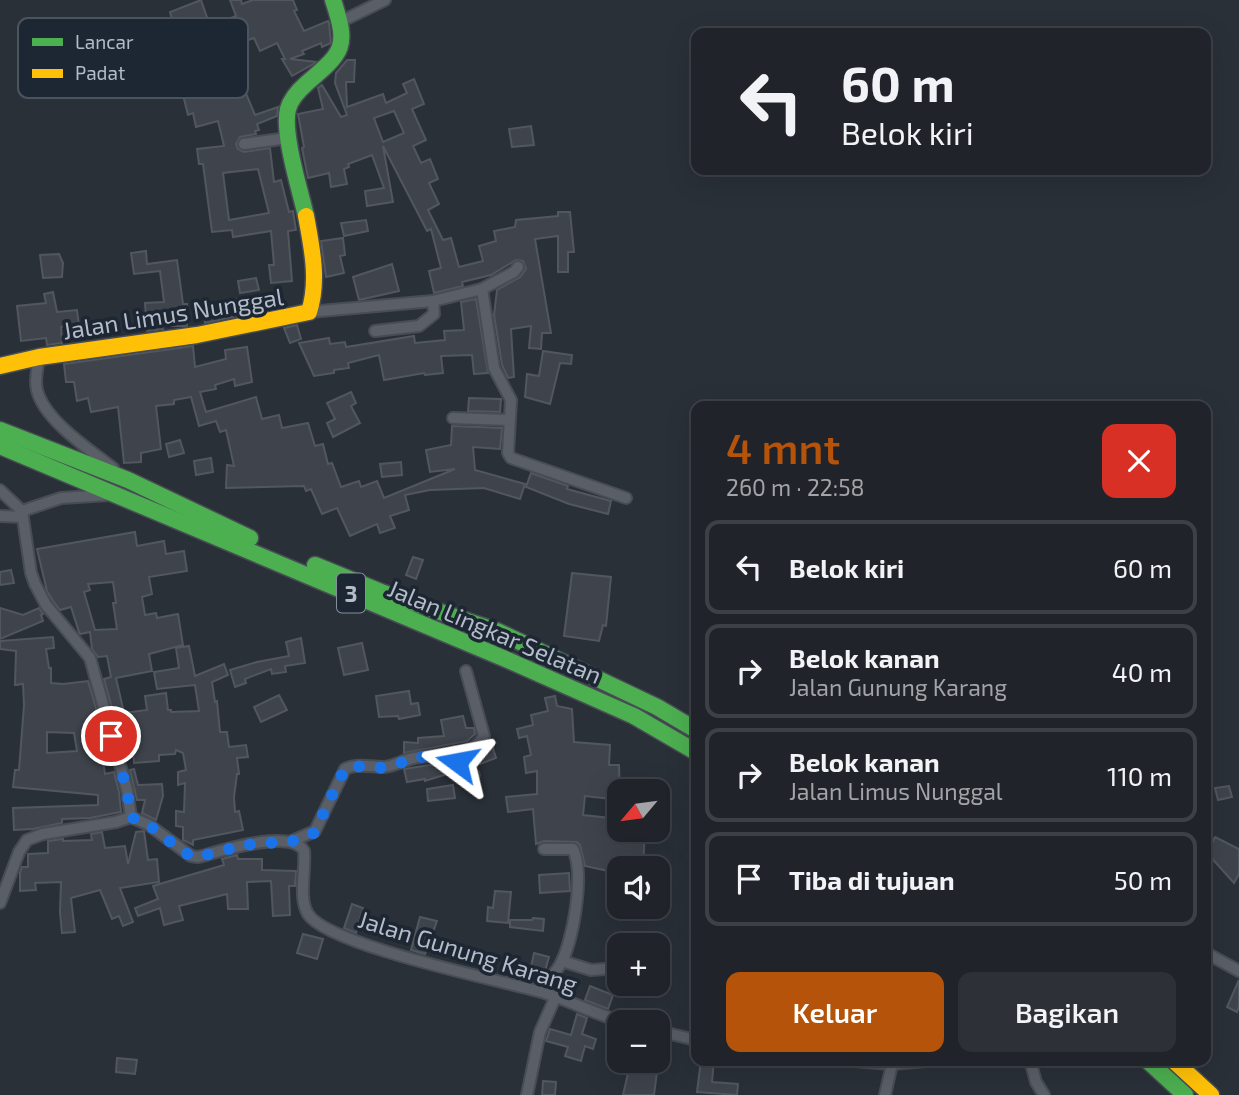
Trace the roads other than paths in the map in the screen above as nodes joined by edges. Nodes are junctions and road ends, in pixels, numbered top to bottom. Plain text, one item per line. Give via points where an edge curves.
1 (333, 0) edge
2 (386, 0) edge
3 (340, 22) junction
4 (288, 138) junction
5 (244, 144) dead end
6 (518, 267) dead end
7 (482, 289) junction
8 (433, 301) junction
9 (309, 312) junction
10 (375, 331) dead end
11 (39, 357) junction
12 (0, 366) edge
13 (453, 418) dead end
14 (509, 420) junction
15 (0, 430) edge
16 (0, 446) edge
17 (128, 480) junction
18 (0, 490) edge
19 (119, 495) junction
20 (626, 499) dead end
21 (23, 514) junction
22 (0, 516) edge
23 (467, 671) dead end
24 (691, 727) edge
25 (691, 749) edge
26 (455, 752) junction
27 (474, 775) dead end
28 (131, 817) junction
29 (292, 841) junction
30 (544, 849) dead end
31 (0, 903) edge
32 (1211, 956) edge
33 (562, 961) junction
34 (607, 969) edge
35 (1239, 971) edge
36 (542, 992) junction
37 (555, 998) junction
38 (607, 1016) edge
39 (670, 1034) edge
40 (691, 1039) edge
41 (892, 1066) edge
42 (1032, 1066) edge
43 (1154, 1066) edge
44 (1180, 1066) edge
45 (527, 1095) edge
46 (886, 1095) edge
47 (1044, 1095) edge
48 (1185, 1095) edge
49 (1211, 1095) edge

1 - 3 main road, Jalan Limus Nunggal
2 - 3 street
3 - 4 main road, Jalan Limus Nunggal via 337,57 288,106
4 - 5 street
4 - 9 main road, Jalan Limus Nunggal via 313,264 316,294
6 - 7 street
7 - 8 street
7 - 14 street via 494,368 510,400
8 - 9 street
8 - 10 street via 434,314 425,323
9 - 11 main road, Jalan Limus Nunggal via 197,335
11 - 12 main road, Jalan Limus Nunggal
11 - 17 street via 37,390 48,412
13 - 14 street
14 - 20 street via 511,458
15 - 17 main road, Jalan Lingkar Selatan / 3
16 - 19 main road, Jalan Lingkar Selatan / 3
17 - 24 main road, Jalan Lingkar Selatan / 3 via 357,582 497,631
18 - 21 street
19 - 21 street via 61,498
19 - 25 main road, Jalan Lingkar Selatan / 3 via 634,716
21 - 22 street
21 - 28 street via 35,584 46,605 90,658
23 - 26 street via 484,737 477,745
26 - 27 street via 462,771
26 - 29 street via 384,768 345,769 316,831
28 - 29 street via 191,856
28 - 31 street via 27,840
29 - 36 street, Jalan Gunung Karang via 304,851 305,907 319,923 349,939 427,964
30 - 33 street via 568,848 575,853 574,921
32 - 35 street
33 - 34 street via 592,970
33 - 36 street
36 - 37 street, Jalan Gunung Karang
37 - 38 street, Jalan Gunung Karang
37 - 45 street via 540,1032
39 - 40 street
41 - 46 street
42 - 47 street
43 - 48 main road
44 - 49 main road

